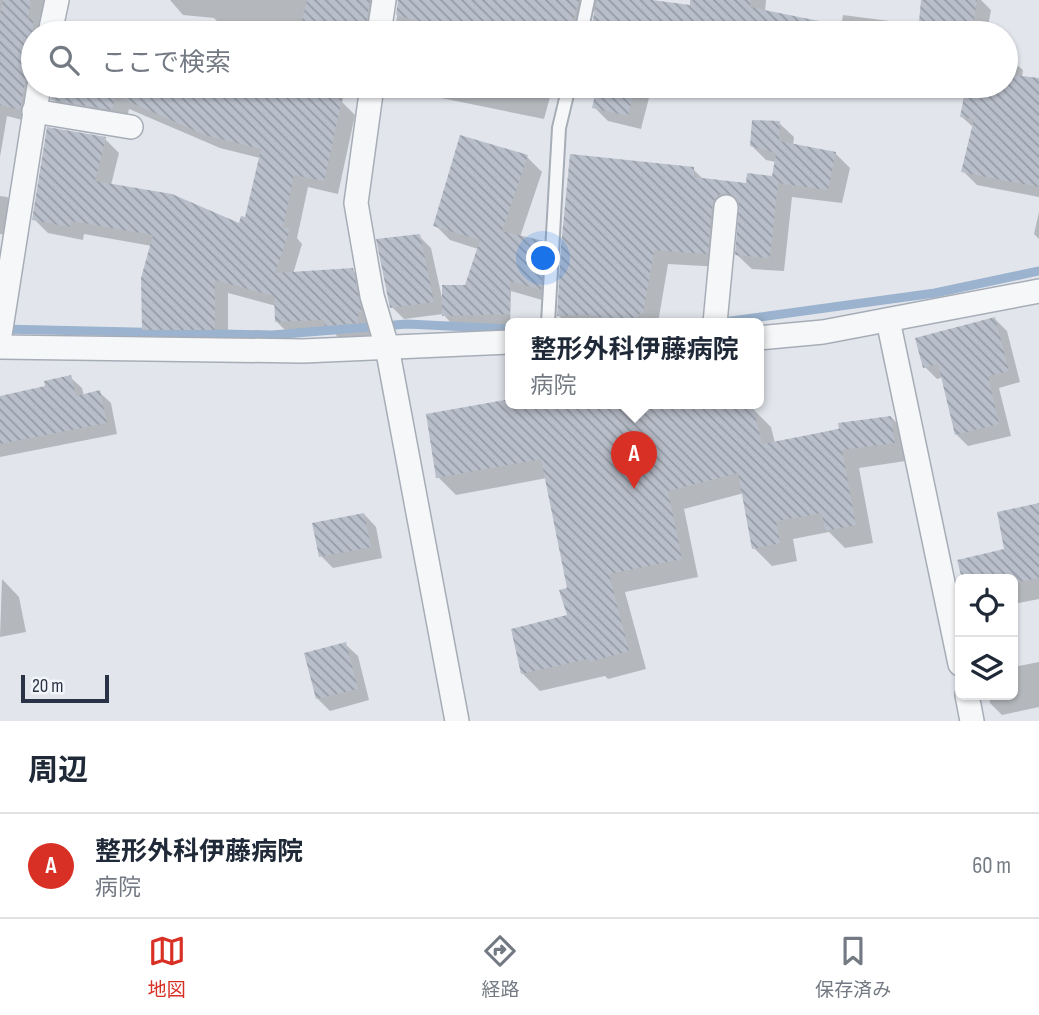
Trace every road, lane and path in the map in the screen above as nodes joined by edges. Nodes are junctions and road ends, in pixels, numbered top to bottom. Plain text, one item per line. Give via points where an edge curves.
1 (57, 0) edge
2 (384, 0) edge
3 (588, 0) edge
4 (53, 21) edge
5 (381, 21) edge
6 (584, 21) edge
7 (37, 98) edge
8 (370, 98) edge
9 (566, 98) edge
10 (34, 111) junction
11 (131, 127) dead end
12 (726, 207) dead end
13 (1039, 290) edge
14 (548, 318) edge
15 (715, 318) edge
16 (888, 320) junction
17 (0, 335) edge
18 (764, 337) edge
19 (505, 342) edge
20 (0, 347) edge
21 (387, 347) junction
22 (955, 640) edge
23 (968, 700) edge
24 (457, 721) edge
25 (972, 721) edge

1 - 4 street
2 - 5 street
3 - 6 lane
7 - 10 street
8 - 21 street via 356,203 372,296
9 - 14 lane via 559,128
10 - 11 street
10 - 17 street
12 - 15 street
13 - 16 street
16 - 18 street
16 - 22 street
19 - 21 street
20 - 21 street via 303,351
21 - 24 street
23 - 25 street

